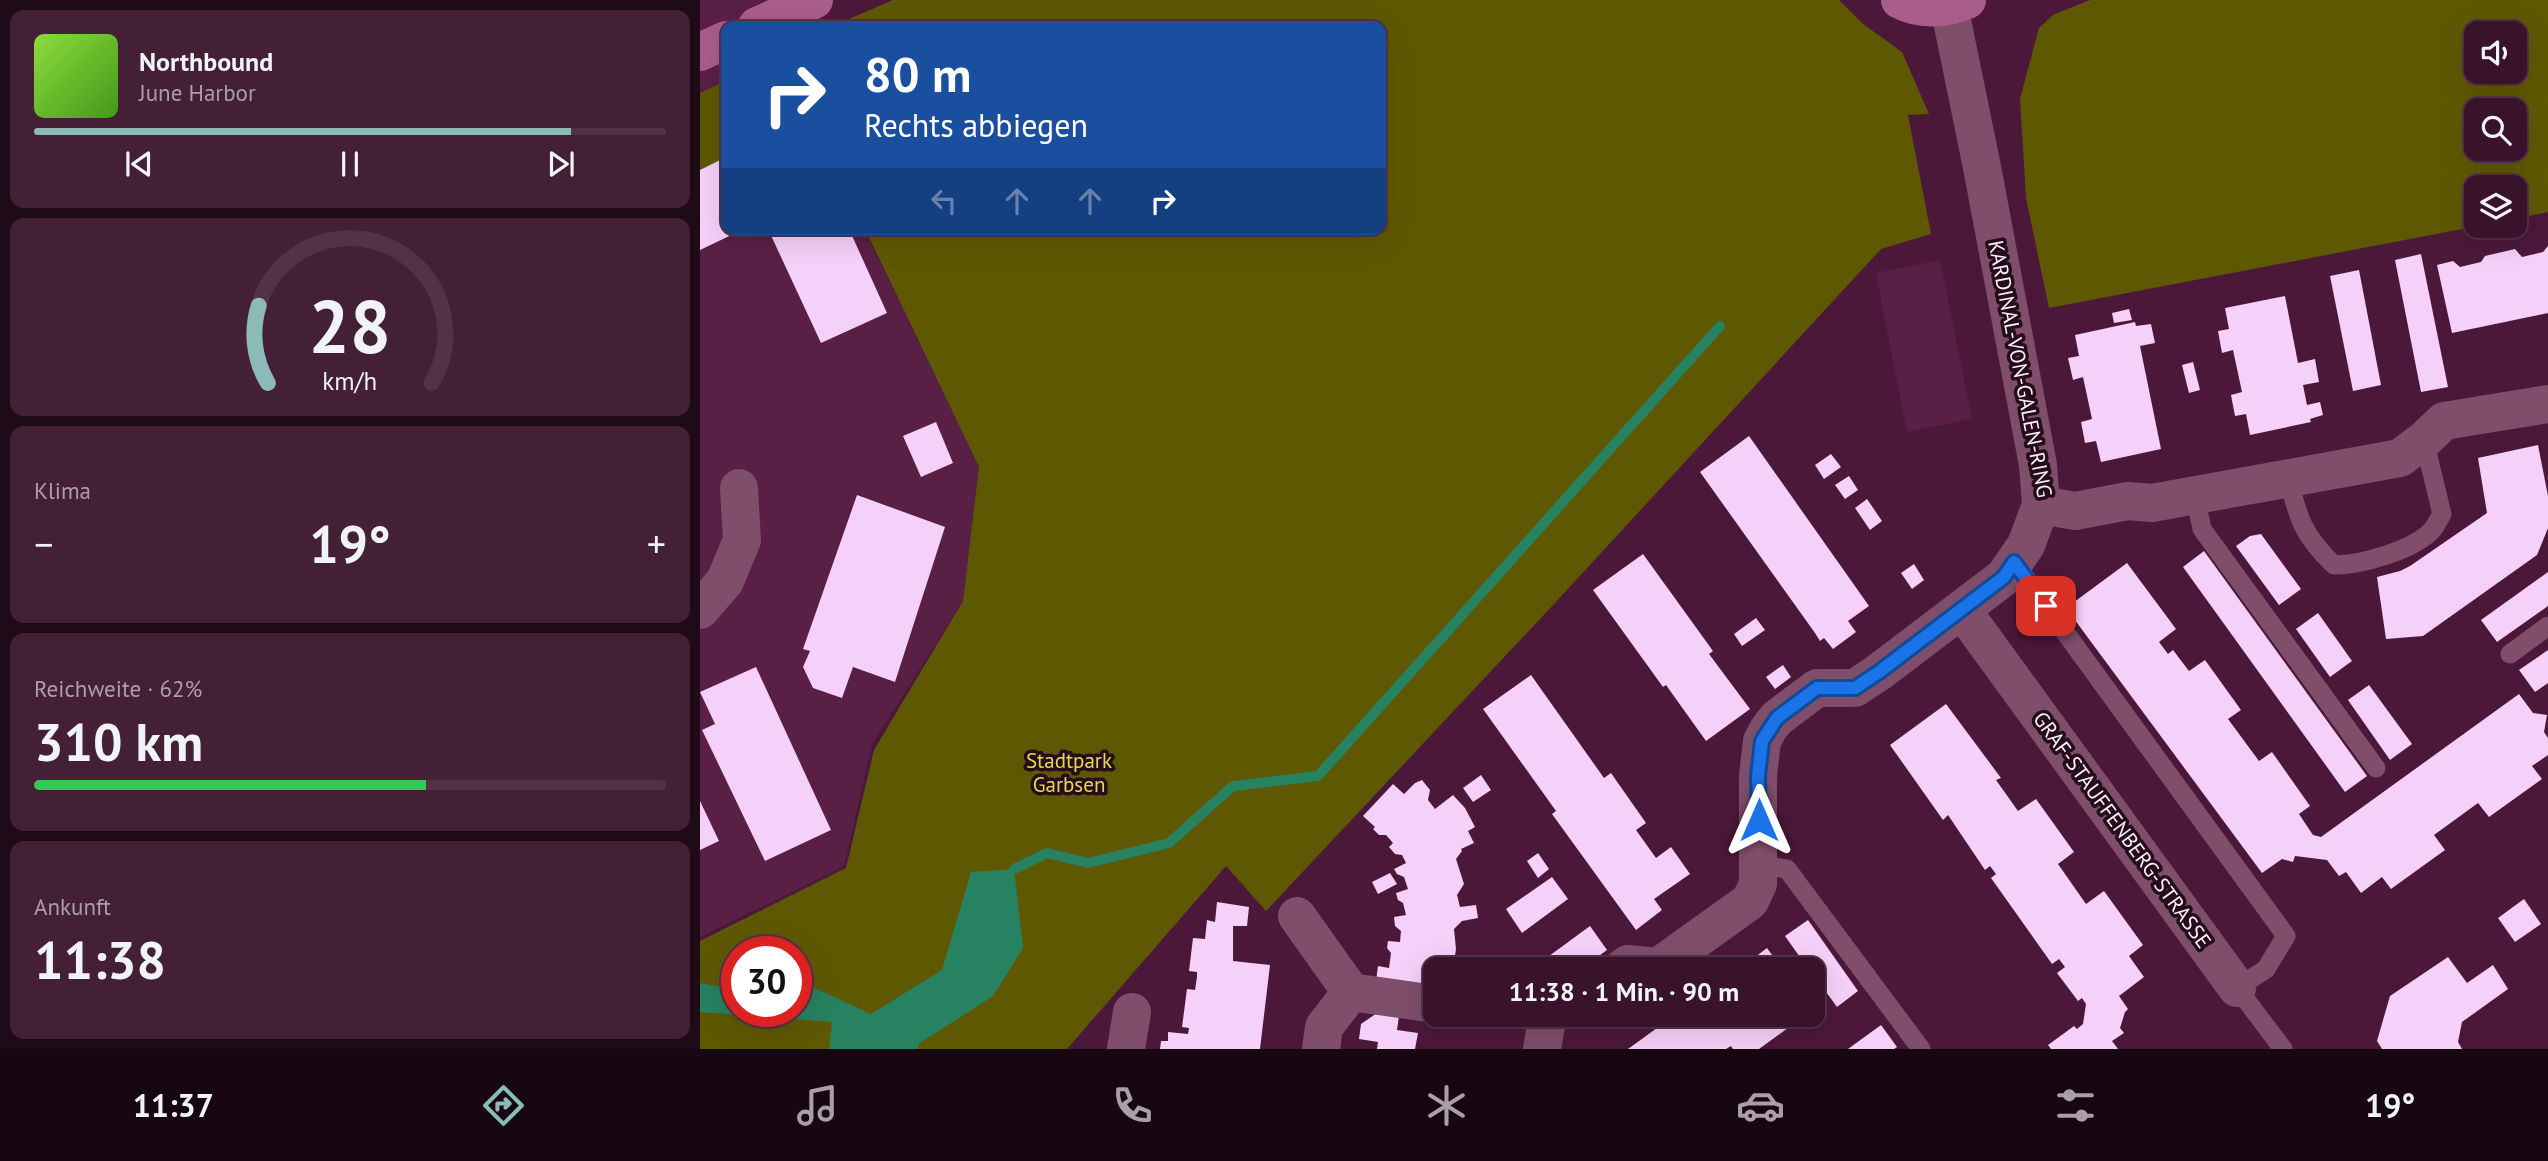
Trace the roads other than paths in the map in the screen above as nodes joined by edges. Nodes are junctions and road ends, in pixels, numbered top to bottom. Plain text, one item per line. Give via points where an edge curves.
1 (814, 0) edge
2 (1900, 0) edge
3 (1958, 3) edge
4 (768, 21) edge
5 (721, 42) edge
6 (700, 52) edge
7 (2548, 404) edge
8 (2424, 440) junction
9 (2288, 479) junction
10 (739, 488) dead end
11 (2195, 496) junction
12 (2041, 505) junction
13 (2014, 562) junction
14 (700, 610) edge
15 (1962, 610) junction
16 (2548, 626) edge
17 (2510, 654) dead end
18 (2376, 768) dead end
19 (1759, 865) junction
20 (1297, 916) dead end
21 (1672, 957) edge
22 (2237, 988) junction
23 (1351, 992) junction
24 (1423, 1002) edge
25 (1132, 1012) dead end
26 (1126, 1049) edge
27 (1321, 1049) edge
28 (1921, 1049) edge
29 (2283, 1049) edge

1 - 4 street
2 - 3 street via 1926,8
3 - 12 street, KARDINAL-VON-GALEN-RING
5 - 6 street
7 - 8 street, KARDINAL-VON-GALEN-RING via 2444,421
8 - 9 street, KARDINAL-VON-GALEN-RING via 2400,458
8 - 9 lane via 2442,514 2420,539 2351,565 2334,565 2314,545 2299,522
9 - 11 street, KARDINAL-VON-GALEN-RING
10 - 14 street via 741,540 725,581
11 - 12 street, KARDINAL-VON-GALEN-RING via 2075,511
11 - 18 lane via 2202,529
12 - 13 street via 2026,545
13 - 15 street via 2004,577
13 - 22 lane via 2286,936 2266,969
15 - 19 street via 1855,688 1817,688 1769,728 1762,741 1758,776
15 - 22 street, GRAF-STAUFFENBERG-STRASSE
16 - 17 lane
19 - 21 street via 1758,884 1750,901
19 - 28 lane via 1787,869
20 - 23 street
22 - 29 lane, GRAF-STAUFFENBERG-STRASSE
23 - 24 street
23 - 27 street via 1324,1027
25 - 26 street

